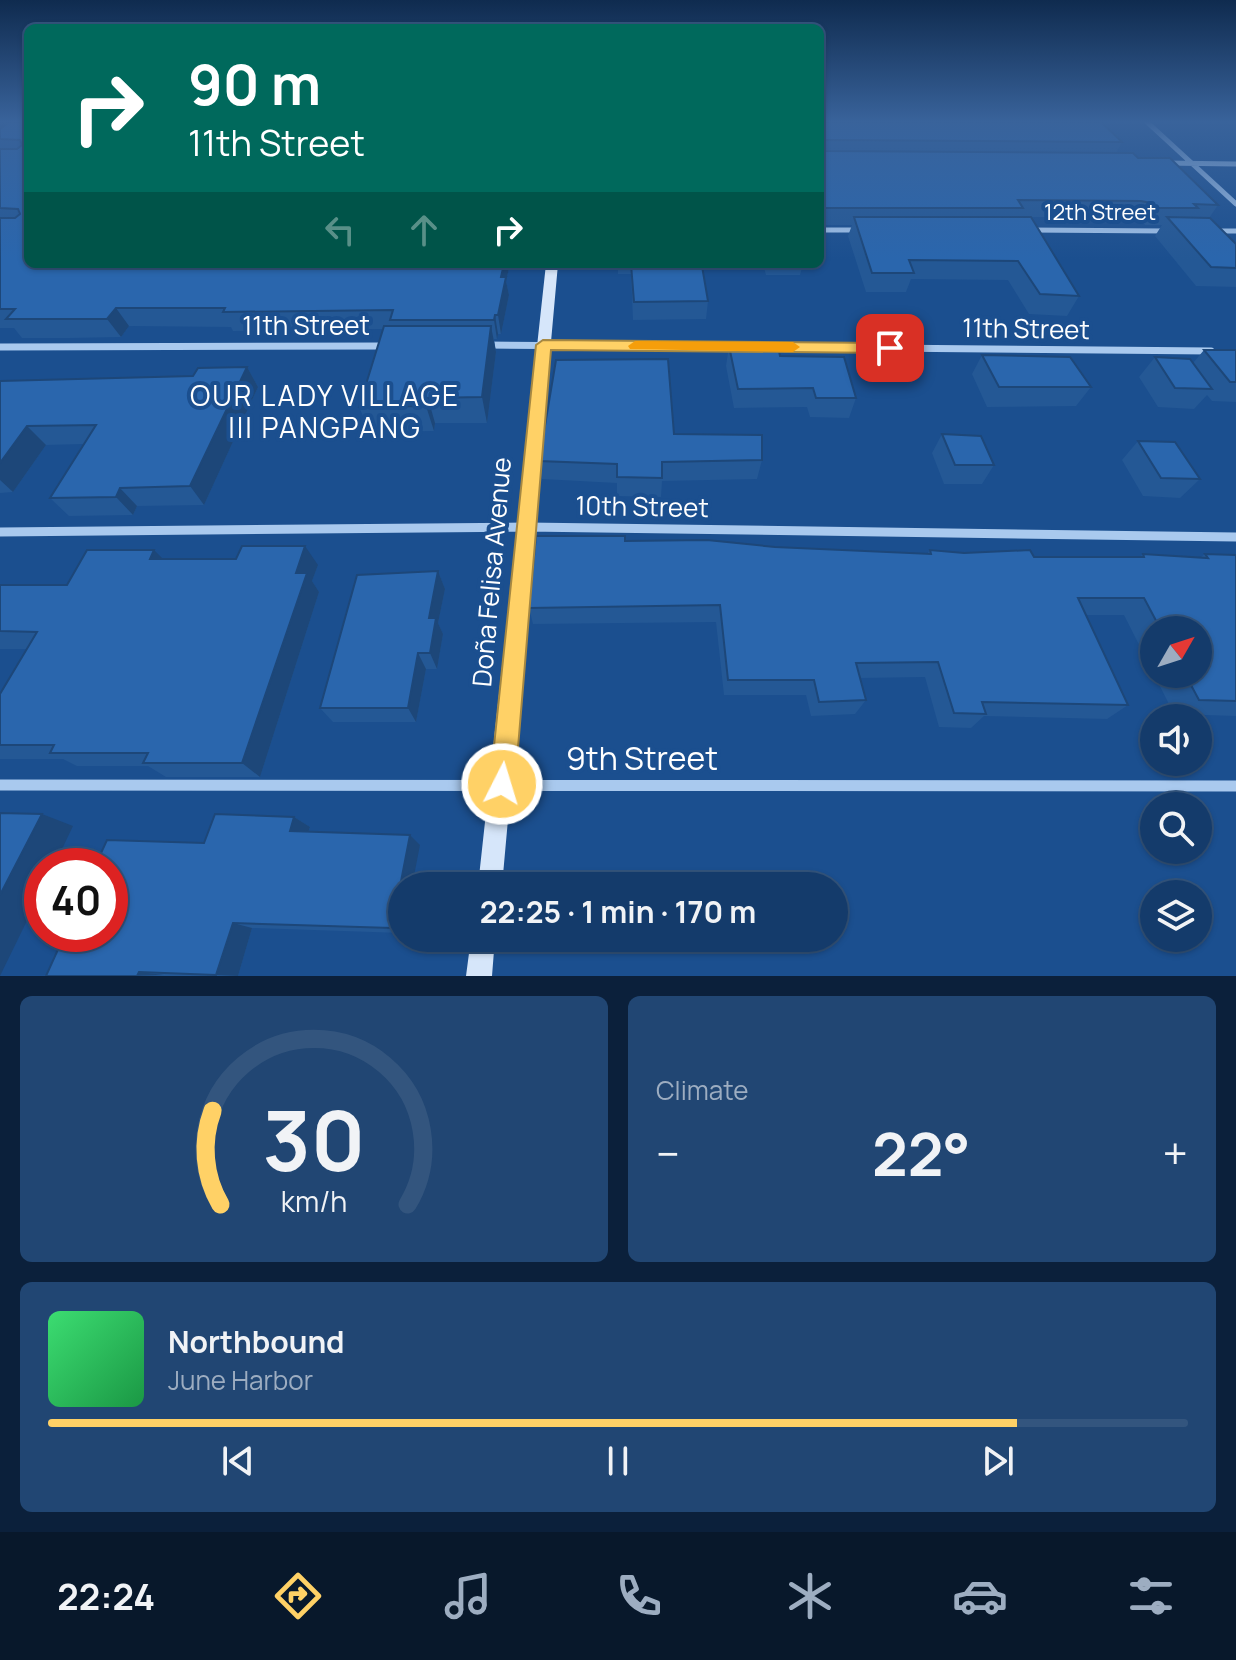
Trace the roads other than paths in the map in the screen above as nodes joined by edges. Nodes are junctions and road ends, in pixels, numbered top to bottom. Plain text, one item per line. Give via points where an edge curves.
1 (1197, 168) edge
2 (1236, 204) edge
3 (824, 230) edge
4 (866, 230) edge
5 (1020, 230) edge
6 (1174, 231) edge
7 (1205, 231) edge
8 (1236, 231) edge
9 (552, 268) edge
10 (479, 345) edge
11 (543, 345) junction
12 (400, 346) edge
13 (0, 347) edge
14 (748, 347) edge
15 (764, 347) edge
16 (1220, 351) edge
17 (527, 527) junction
18 (0, 532) edge
19 (1236, 537) edge
20 (502, 784) junction
21 (0, 785) edge
22 (1236, 786) edge
23 (492, 872) edge
24 (482, 952) edge
25 (479, 976) edge

1 - 2 street
3 - 4 street
5 - 6 street, 12th Street
7 - 8 street
9 - 11 street, Doña Felisa Avenue
10 - 11 street
11 - 14 street
11 - 17 street, Doña Felisa Avenue
12 - 13 street, 11th Street
15 - 16 street, 11th Street
17 - 18 street, 10th Street
17 - 19 street, 10th Street
17 - 20 street, Doña Felisa Avenue
20 - 21 street, 9th Street
20 - 22 street, 9th Street
20 - 23 street, Doña Felisa Avenue
24 - 25 street

